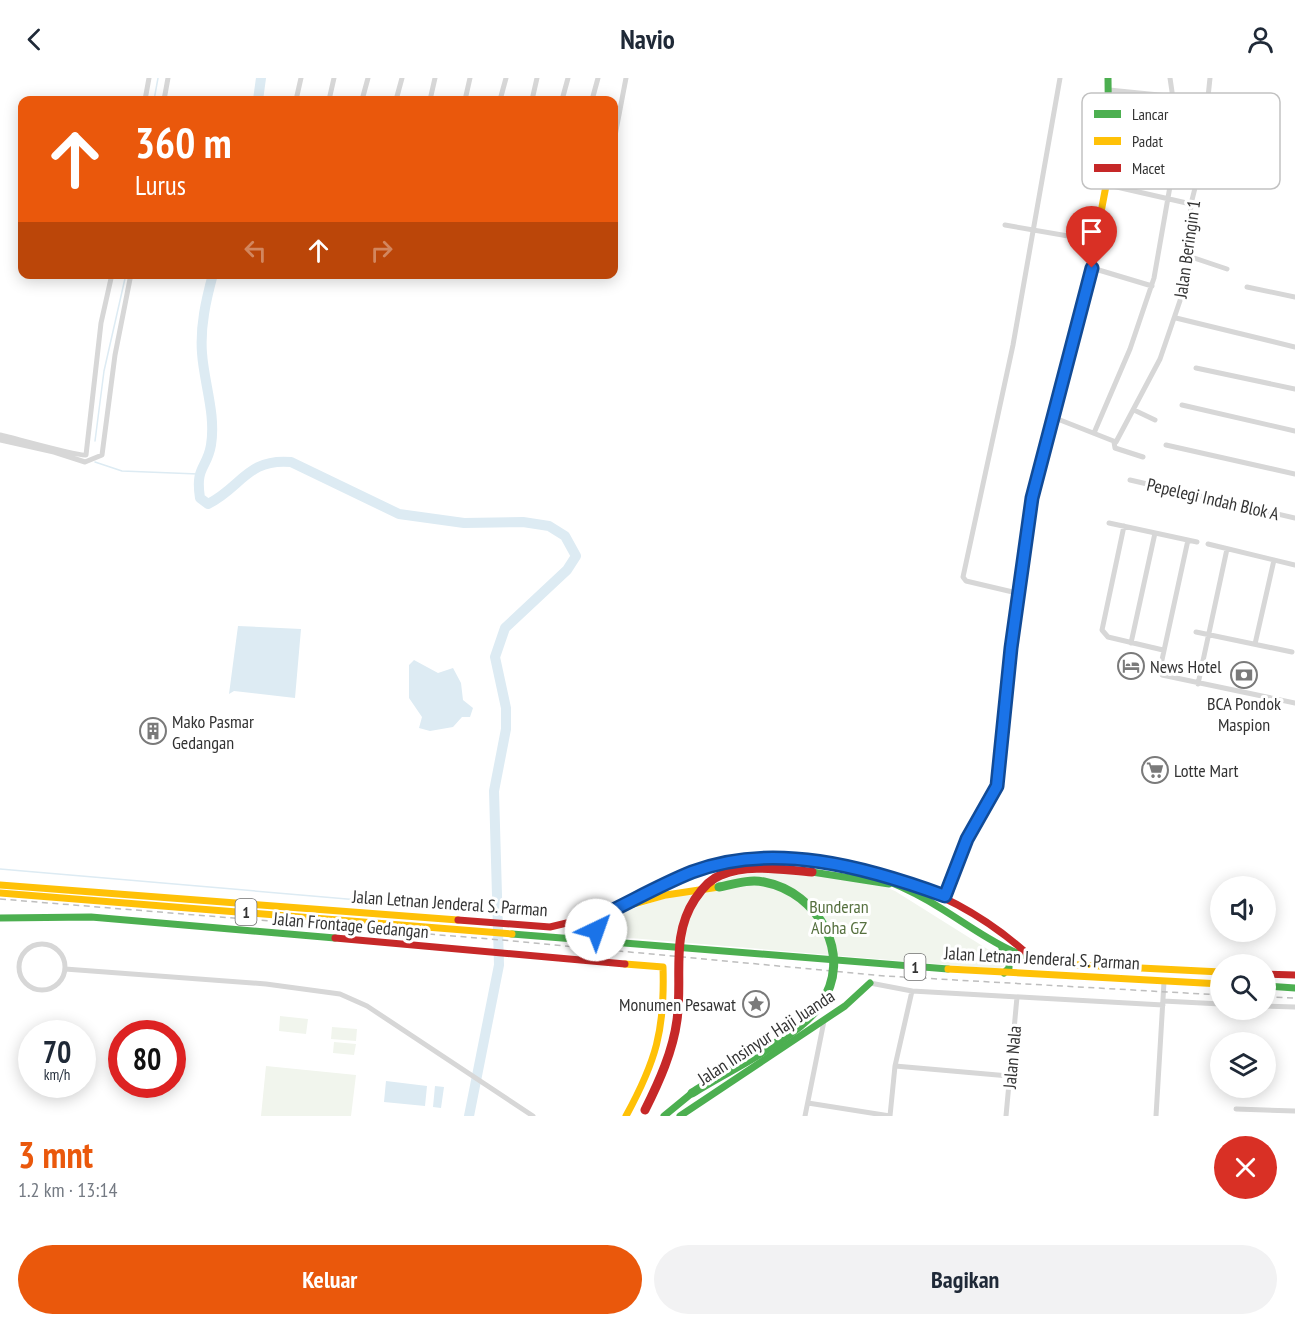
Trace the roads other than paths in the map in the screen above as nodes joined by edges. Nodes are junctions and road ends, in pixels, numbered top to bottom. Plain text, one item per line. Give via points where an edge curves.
1 (149, 78) edge
2 (168, 78) edge
3 (301, 78) edge
4 (334, 78) edge
5 (368, 78) edge
6 (402, 78) edge
7 (435, 78) edge
8 (470, 78) edge
9 (506, 78) edge
10 (537, 78) edge
11 (568, 78) edge
12 (597, 78) edge
13 (626, 78) edge
14 (1060, 78) edge
15 (1108, 78) edge
16 (1170, 78) edge
17 (1210, 78) edge
18 (1109, 90) junction
19 (1109, 93) edge
20 (1139, 93) edge
21 (1171, 93) edge
22 (1209, 93) edge
23 (146, 96) edge
24 (165, 96) edge
25 (297, 96) edge
26 (330, 96) edge
27 (363, 96) edge
28 (397, 96) edge
29 (431, 96) edge
30 (466, 96) edge
31 (501, 96) edge
32 (533, 96) edge
33 (563, 96) edge
34 (593, 96) edge
35 (618, 120) edge
36 (1107, 189) edge
37 (1125, 189) edge
38 (1169, 189) edge
39 (1195, 189) edge
40 (1168, 199) junction
41 (1191, 204) junction
42 (1005, 225) dead end
43 (1034, 228) junction
44 (1097, 241) junction
45 (1188, 256) junction
46 (1092, 268) junction
47 (1227, 269) dead end
48 (111, 279) edge
49 (130, 279) edge
50 (1152, 286) junction
51 (1247, 287) dead end
52 (1295, 297) edge
53 (1176, 318) junction
54 (1295, 347) edge
55 (1196, 368) dead end
56 (1295, 389) edge
57 (1182, 405) dead end
58 (1134, 410) junction
59 (1055, 418) junction
60 (1155, 420) dead end
61 (1295, 431) edge
62 (1094, 433) junction
63 (0, 435) edge
64 (0, 440) edge
65 (1115, 442) junction
66 (1166, 445) dead end
67 (1143, 457) dead end
68 (1295, 474) edge
69 (1130, 480) dead end
70 (1295, 518) edge
71 (1109, 523) dead end
72 (1124, 526) junction
73 (1155, 533) junction
74 (1188, 540) junction
75 (1197, 542) dead end
76 (1208, 544) dead end
77 (1227, 549) junction
78 (1274, 561) junction
79 (1295, 566) edge
80 (1017, 593) junction
81 (1196, 632) dead end
82 (1208, 634) junction
83 (1131, 643) junction
84 (1254, 644) junction
85 (1163, 650) junction
86 (1292, 652) dead end
87 (1198, 684) junction
88 (1295, 703) edge
89 (879, 875) junction
90 (0, 885) edge
91 (898, 885) junction
92 (0, 893) edge
93 (945, 896) junction
94 (608, 912) junction
95 (0, 918) edge
96 (492, 928) junction
97 (504, 929) junction
98 (610, 942) junction
99 (1000, 947) junction
100 (1035, 960) junction
101 (64, 969) junction
102 (1210, 972) edge
103 (1004, 973) junction
104 (1276, 974) edge
105 (1034, 975) junction
106 (1295, 975) edge
107 (1164, 982) junction
108 (870, 983) joint
109 (1210, 984) edge
110 (1276, 986) edge
111 (1295, 987) edge
112 (912, 991) junction
113 (1017, 997) junction
114 (1163, 1003) junction
115 (1210, 1004) edge
116 (1276, 1006) edge
117 (1295, 1007) edge
118 (824, 1019) junction
119 (895, 1066) junction
120 (1009, 1076) junction
121 (808, 1103) junction
122 (1236, 1109) dead end
123 (1295, 1112) edge
124 (643, 1113) edge
125 (1264, 1113) edge
126 (863, 1114) edge
127 (533, 1116) edge
128 (626, 1116) edge
129 (664, 1116) edge
130 (680, 1116) edge
131 (805, 1116) edge
132 (890, 1116) edge
133 (1006, 1116) edge
134 (1156, 1116) edge

1 - 23 street
2 - 24 street
3 - 25 street
4 - 26 street
5 - 27 street
6 - 28 street
7 - 29 street
8 - 30 street
9 - 31 street
10 - 32 street
11 - 33 street
12 - 34 street
13 - 35 street
14 - 43 street
15 - 18 main road
16 - 21 street
17 - 22 street, Jalan Beringin 1
18 - 19 main road
18 - 20 street
36 - 44 main road
37 - 40 street
38 - 40 street
39 - 41 street, Jalan Beringin 1
40 - 41 street
40 - 50 street
41 - 45 street, Jalan Beringin 1
42 - 43 street
43 - 44 street
43 - 80 street via 963,575 966,581
44 - 46 main road
45 - 47 street
45 - 53 street, Jalan Beringin 1
46 - 50 street
46 - 59 main road
48 - 63 street via 101,323 86,455 76,456
49 - 64 street via 115,355 104,450 94,460 79,462
50 - 62 street
51 - 52 street
53 - 54 street
53 - 58 street, Jalan Beringin 1
55 - 56 street
57 - 61 street
58 - 60 street
58 - 65 street, Jalan Beringin 1
59 - 62 street
59 - 80 main road via 1032,498
62 - 65 street
65 - 67 street via 1114,448
66 - 68 street
69 - 70 street, Pepelegi Indah Blok A
71 - 72 street
72 - 73 street
72 - 83 street via 1101,630 1108,637
73 - 74 street
73 - 83 street
74 - 75 street
74 - 85 street
76 - 77 street
77 - 78 street
77 - 82 street
78 - 79 street
78 - 84 street
80 - 93 main road via 997,786 967,839
81 - 82 street
82 - 84 street
82 - 87 street
83 - 85 street
84 - 86 street
85 - 87 street via 1162,675
87 - 88 street
89 - 91 main road, Jalan Letnan Jenderal S. Parman / 1
89 - 93 main road
89 - 94 main road, Jalan Letnan Jenderal S. Parman / 1 via 833,863 751,860 720,864 692,872
90 - 96 main road, Jalan Letnan Jenderal S. Parman / 1
91 - 99 main road, Jalan Letnan Jenderal S. Parman / 1
91 - 124 main road, bridge via 758,868 720,875 706,884 687,909 677,935 677,1018 670,1054
92 - 96 main road, Jalan Letnan Jenderal S. Parman / 1
93 - 100 main road via 1016,942
94 - 97 main road, Jalan Letnan Jenderal S. Parman / 1 via 550,927
94 - 98 main road via 598,920 596,930
94 - 129 main road, bridge via 666,895 764,882 808,902 833,943 835,962 819,1007
95 - 128 main road, Jalan Frontage Gedangan via 91,917 663,967 665,1003 659,1037 648,1073
96 - 97 main road, Jalan Letnan Jenderal S. Parman / 1
97 - 98 main road, Jalan Letnan Jenderal S. Parman / 1
98 - 103 main road, Jalan Letnan Jenderal S. Parman / 1
99 - 100 main road, Jalan Letnan Jenderal S. Parman / 1
99 - 103 main road via 1010,962
100 - 102 main road, Jalan Letnan Jenderal S. Parman / 1
100 - 105 main road via 1023,968
101 - 101 street via 57,984 41,990 25,983 19,967 25,951 45,944 60,953
101 - 127 street via 266,984 340,994 367,1006
103 - 105 main road, Jalan Letnan Jenderal S. Parman / 1
104 - 106 main road
105 - 107 main road, Jalan Letnan Jenderal S. Parman / 1
107 - 109 main road, Jalan Letnan Jenderal S. Parman / 1
107 - 114 street
108 - 112 street
108 - 118 main road, Jalan Insinyur Haji Juanda
110 - 111 main road
112 - 113 street
112 - 119 street
113 - 114 street
113 - 120 street, Jalan Nala
114 - 115 street
114 - 134 street
116 - 117 street
118 - 121 street
118 - 130 main road, Jalan Insinyur Haji Juanda
119 - 120 street
119 - 132 street
120 - 133 street, Jalan Nala
121 - 126 street
121 - 131 street
122 - 125 street
123 - 125 street
126 - 132 street

